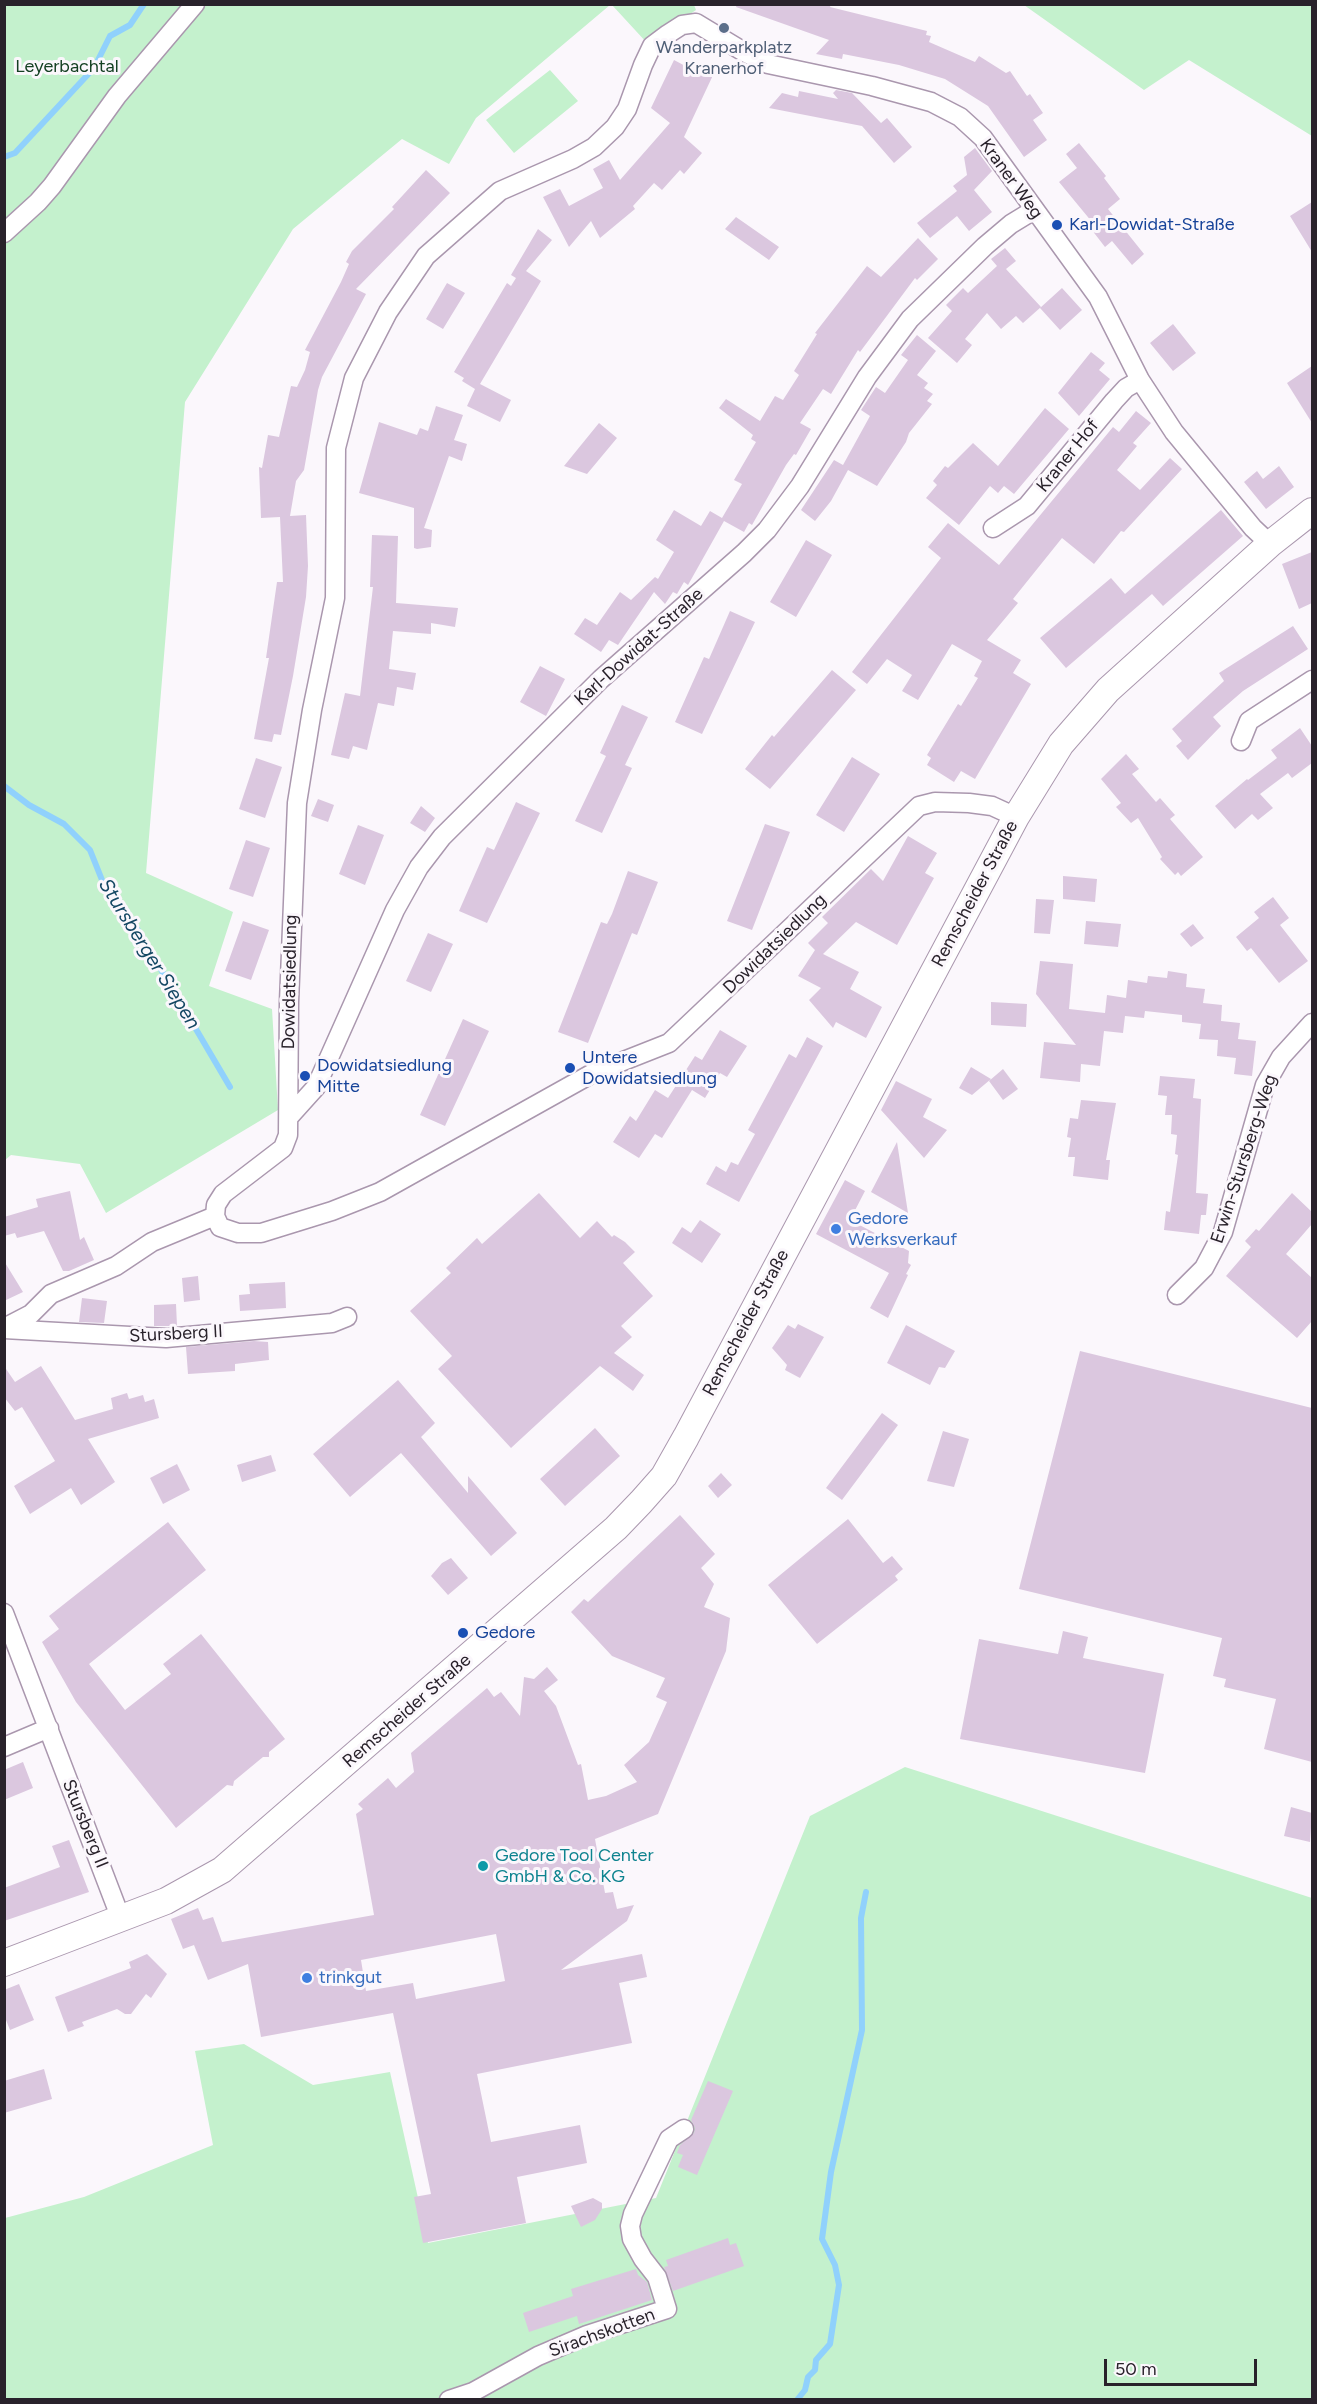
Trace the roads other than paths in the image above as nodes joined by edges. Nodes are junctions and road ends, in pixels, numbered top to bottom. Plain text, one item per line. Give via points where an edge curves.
1 (195, 4) edge
2 (682, 25) joint
3 (1034, 210) junction
4 (4, 233) edge
5 (1140, 380) junction
6 (1312, 514) edge
7 (993, 528) dead end
8 (1270, 544) junction
9 (1312, 680) edge
10 (1241, 741) dead end
11 (1016, 817) junction
12 (1312, 1023) edge
13 (289, 1118) junction
14 (215, 1216) junction
15 (1177, 1295) dead end
16 (347, 1317) dead end
17 (4, 1328) edge
18 (4, 1613) edge
19 (49, 1728) junction
20 (4, 1747) edge
21 (121, 1919) junction
22 (4, 1963) edge
23 (684, 2129) dead end
24 (449, 2400) edge

1 - 4 street via 117,96 38,202
2 - 3 street, Kraner Weg via 696,23 768,63 931,102 960,117 983,138
2 - 13 street, Dowidatsiedlung via 652,46 627,109 594,147 500,191 426,256 382,322 354,378 336,448 335,598 297,803
3 - 5 street, Kraner Weg via 1098,297
3 - 13 street, Karl-Dowidat-Straße via 985,246 910,319 867,376 800,486 759,538 593,686 442,837 419,867 395,910 316,1087
5 - 7 street, Kraner Hof via 1114,401 1027,506
5 - 8 street, Kraner Weg via 1174,432
6 - 8 main road, Remscheider Straße
8 - 11 main road, Remscheider Straße via 1081,718
9 - 10 street via 1249,721
11 - 14 street, Dowidatsiedlung via 969,803 935,802 919,806 669,1043 593,1073 380,1192 333,1211 261,1233 238,1233 220,1227
11 - 21 main road, Remscheider Straße via 664,1476 616,1528 222,1870
12 - 15 street, Erwin-Stursberg-Weg via 1281,1057 1265,1085 1223,1232 1204,1269
13 - 14 street, Dowidatsiedlung via 283,1149 223,1194
14 - 17 street, Stursberg II via 152,1242 116,1266 51,1294 31,1314
16 - 17 street, Stursberg II via 332,1323 166,1338
18 - 19 street, Stursberg II
19 - 20 street
19 - 21 street, Stursberg II
21 - 22 main road, Remscheider Straße
23 - 24 street, Sirachskotten via 669,2139 630,2226 632,2239 657,2277 667,2309 586,2335 537,2356 473,2392

